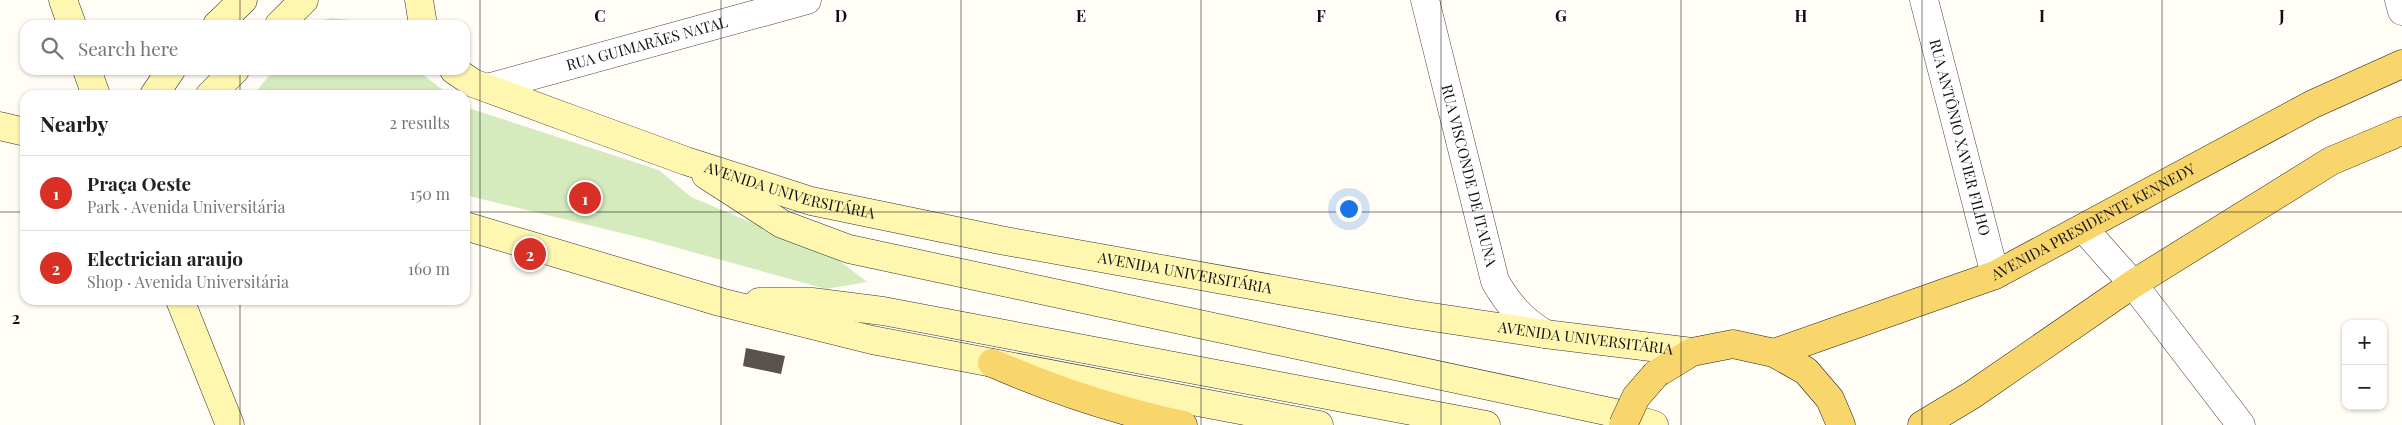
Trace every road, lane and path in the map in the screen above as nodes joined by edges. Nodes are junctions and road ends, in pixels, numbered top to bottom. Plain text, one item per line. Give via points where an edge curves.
1 (63, 0) edge
2 (243, 0) edge
3 (304, 0) edge
4 (807, 0) edge
5 (1425, 0) edge
6 (1924, 0) edge
7 (2399, 0) edge
8 (2402, 11) edge
9 (70, 20) edge
10 (222, 20) edge
11 (284, 20) edge
12 (2402, 64) edge
13 (90, 75) edge
14 (168, 75) edge
15 (230, 75) edge
16 (461, 75) edge
17 (487, 88) junction
18 (94, 90) edge
19 (157, 90) edge
20 (215, 90) edge
21 (0, 126) edge
22 (20, 131) edge
23 (2402, 131) edge
24 (686, 161) junction
25 (470, 227) edge
26 (2084, 229) junction
27 (1995, 275) junction
28 (2133, 284) junction
29 (720, 302) junction
30 (182, 305) edge
31 (1545, 334) junction
32 (1692, 352) junction
33 (1774, 353) junction
34 (992, 363) junction
35 (230, 425) edge
36 (1183, 425) edge
37 (1319, 425) edge
38 (1486, 425) edge
39 (1623, 425) edge
40 (1654, 425) edge
41 (1841, 425) edge
42 (1922, 425) edge
43 (2241, 425) edge

1 - 9 main road
2 - 10 main road
3 - 11 main road
4 - 17 street, RUA GUIMARÃES NATAL
5 - 31 street, RUA VISCONDE DE ITAUNA via 1495,280 1512,308
6 - 27 street, RUA ANTÔNIO XAVIER FILHO
7 - 8 street
12 - 26 main road, AVENIDA PRESIDENTE KENNEDY via 2313,104
13 - 18 main road
14 - 19 main road
15 - 20 main road
16 - 17 main road, AVENIDA UNIVERSITÁRIA
17 - 24 main road, AVENIDA UNIVERSITÁRIA
21 - 22 main road
23 - 28 main road via 2331,161
24 - 31 main road, AVENIDA UNIVERSITÁRIA via 811,201 1000,240 1412,314
24 - 40 main road, AVENIDA UNIVERSITÁRIA via 782,224 848,249 1605,411
25 - 29 main road
26 - 27 main road, AVENIDA PRESIDENTE KENNEDY
26 - 28 street
27 - 33 main road, AVENIDA PRESIDENTE KENNEDY
28 - 42 main road via 1972,395
28 - 43 street
29 - 34 main road via 872,340
29 - 38 main road via 812,302 883,311
30 - 35 main road
31 - 32 main road, AVENIDA UNIVERSITÁRIA
32 - 33 main road via 1733,344
32 - 39 main road, bridge via 1656,374 1636,397
33 - 41 main road via 1806,371 1830,399
34 - 36 main road via 1094,402
34 - 37 main road

